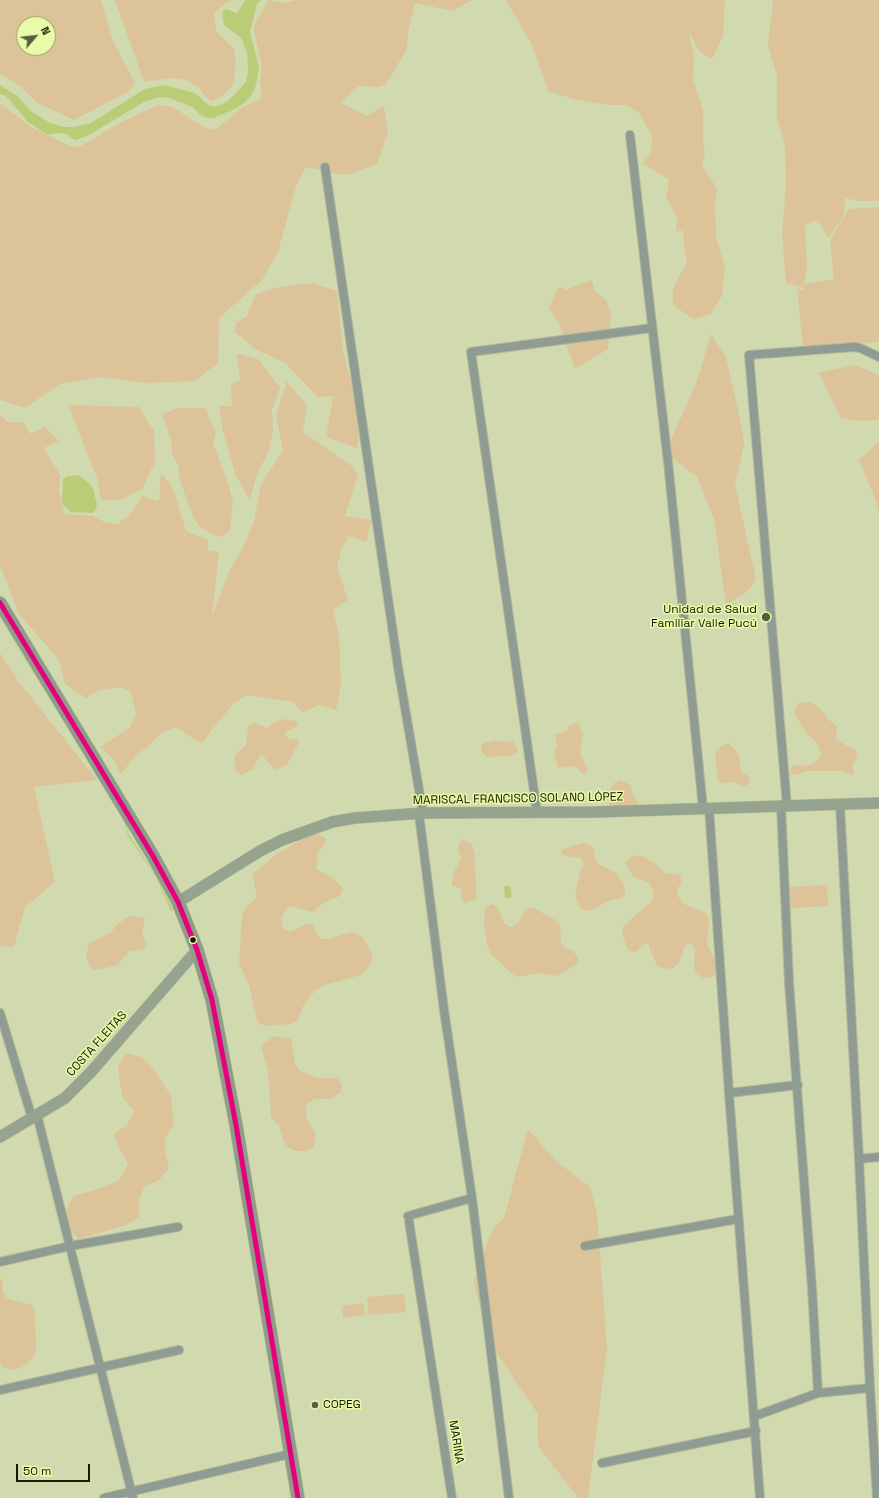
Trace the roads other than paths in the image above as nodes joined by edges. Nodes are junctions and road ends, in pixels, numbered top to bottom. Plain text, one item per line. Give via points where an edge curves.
1 (630, 135) dead end
2 (325, 166) dead end
3 (652, 328) junction
4 (879, 357) edge
5 (0, 603) edge
6 (879, 803) edge
7 (840, 804) junction
8 (784, 806) junction
9 (706, 808) junction
10 (536, 812) junction
11 (421, 813) junction
12 (178, 902) junction
13 (197, 950) junction
14 (0, 1012) edge
15 (798, 1085) junction
16 (729, 1093) junction
17 (34, 1116) junction
18 (0, 1137) edge
19 (879, 1157) edge
20 (859, 1159) junction
21 (472, 1198) junction
22 (738, 1219) junction
23 (178, 1227) dead end
24 (70, 1246) junction
25 (585, 1246) dead end
26 (0, 1262) edge
27 (178, 1350) dead end
28 (100, 1368) junction
29 (870, 1388) junction
30 (0, 1390) edge
31 (818, 1393) junction
32 (754, 1416) junction
33 (756, 1431) junction
34 (290, 1454) junction
35 (602, 1463) dead end
36 (132, 1494) edge
37 (104, 1498) edge
38 (298, 1498) edge
39 (452, 1498) edge
40 (509, 1498) edge
41 (760, 1498) edge
42 (877, 1498) edge

1 - 3 street
2 - 11 street
3 - 9 street
3 - 10 street via 471,352
4 - 8 street via 854,347 749,355
5 - 12 main road via 106,777
6 - 7 main road, MARISCAL FRANCISCO SOLANO LÓPEZ
7 - 8 main road, MARISCAL FRANCISCO SOLANO LÓPEZ
7 - 20 street
8 - 9 main road, MARISCAL FRANCISCO SOLANO LÓPEZ
8 - 15 street via 789,982
9 - 10 main road, MARISCAL FRANCISCO SOLANO LÓPEZ
9 - 16 street
10 - 11 main road, MARISCAL FRANCISCO SOLANO LÓPEZ
11 - 12 main road, MARISCAL FRANCISCO SOLANO LÓPEZ via 355,818 304,831 260,851
11 - 21 street via 444,1010
12 - 13 main road
13 - 17 main road, COSTA FLEITAS via 91,1072 65,1098
13 - 34 main road via 212,1000 233,1109
14 - 17 street
15 - 16 street
15 - 31 street
16 - 22 street
17 - 18 main road, COSTA FLEITAS
17 - 24 street
19 - 20 street
20 - 29 street
21 - 39 street, MARINA via 408,1219
21 - 40 street
22 - 25 street
22 - 32 street
23 - 24 street
24 - 26 street
24 - 28 street
27 - 28 street
28 - 30 street
28 - 36 street
29 - 31 street
29 - 42 street
31 - 32 street
32 - 33 street
33 - 35 street
33 - 41 street
34 - 36 street
34 - 38 main road
36 - 37 street

